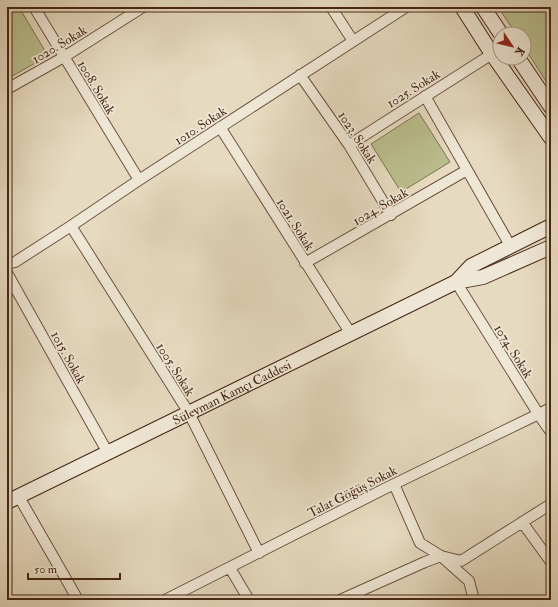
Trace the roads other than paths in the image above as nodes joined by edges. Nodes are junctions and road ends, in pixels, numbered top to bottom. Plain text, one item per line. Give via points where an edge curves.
1 (34, 7) edge
2 (143, 7) edge
3 (331, 7) edge
4 (406, 7) edge
5 (462, 7) edge
6 (483, 7) edge
7 (496, 26) edge
8 (353, 41) junction
9 (492, 54) joint
10 (64, 57) junction
11 (500, 66) edge
12 (523, 66) edge
13 (300, 75) junction
14 (7, 89) edge
15 (425, 96) junction
16 (551, 107) edge
17 (220, 127) junction
18 (551, 138) edge
19 (349, 145) junction
20 (467, 170) junction
21 (138, 180) junction
22 (391, 215) junction
23 (71, 226) junction
24 (551, 226) edge
25 (511, 246) junction
26 (551, 247) edge
27 (305, 263) junction
28 (7, 264) edge
29 (7, 273) edge
30 (456, 282) junction
31 (351, 334) junction
32 (551, 408) edge
33 (189, 413) junction
34 (539, 415) junction
35 (551, 432) edge
36 (108, 453) junction
37 (394, 484) junction
38 (13, 500) edge
39 (551, 504) edge
40 (522, 522) junction
41 (259, 553) junction
42 (441, 556) junction
43 (551, 562) edge
44 (230, 568) junction
45 (78, 600) edge
46 (165, 600) edge
47 (249, 600) edge
48 (340, 600) edge
49 (474, 600) edge

1 - 10 street, 1008. Sokak
2 - 10 street, 1020. Sokak
3 - 8 street
4 - 8 street, 1010. Sokak
5 - 9 street
6 - 7 street
8 - 13 street, 1010. Sokak
9 - 15 street, 1025. Sokak
10 - 14 street, 1020. Sokak
10 - 21 street, 1008. Sokak
11 - 18 street
12 - 16 street
13 - 17 street, 1010. Sokak
13 - 19 street, 1023. Sokak
15 - 19 street, 1025. Sokak
15 - 20 street
17 - 21 street, 1010. Sokak
17 - 27 street, 1021. Sokak
19 - 22 street, 1023. Sokak
20 - 22 street, 1024. Sokak
20 - 25 street
21 - 23 street, 1010. Sokak
22 - 27 street, 1024. Sokak
23 - 28 street, 1010. Sokak via 15,262
23 - 33 street, 1005. Sokak
24 - 25 street, Süleyman Kamçı Caddesi
25 - 30 street, Süleyman Kamçı Caddesi via 471,266
26 - 30 street, Süleyman Kamçı Caddesi via 483,277
27 - 31 street, 1021. Sokak
29 - 36 street, 1015. Sokak
30 - 31 street, Süleyman Kamçı Caddesi
30 - 34 street, 1074. Sokak
31 - 33 street, Süleyman Kamçı Caddesi
32 - 34 street, Talat Göğüş Sokak
33 - 36 street, Süleyman Kamçı Caddesi
33 - 41 street, 1005. Sokak
34 - 35 street, 1074. Sokak
34 - 37 street, Talat Göğüş Sokak
36 - 38 street, Süleyman Kamçı Caddesi
37 - 41 street, Talat Göğüş Sokak
37 - 42 street via 420,543
38 - 45 street
39 - 40 street
40 - 42 street via 462,561
40 - 43 street
41 - 44 street, Talat Göğüş Sokak
42 - 48 street
42 - 49 street via 469,581
44 - 46 street, Talat Göğüş Sokak
44 - 47 street

